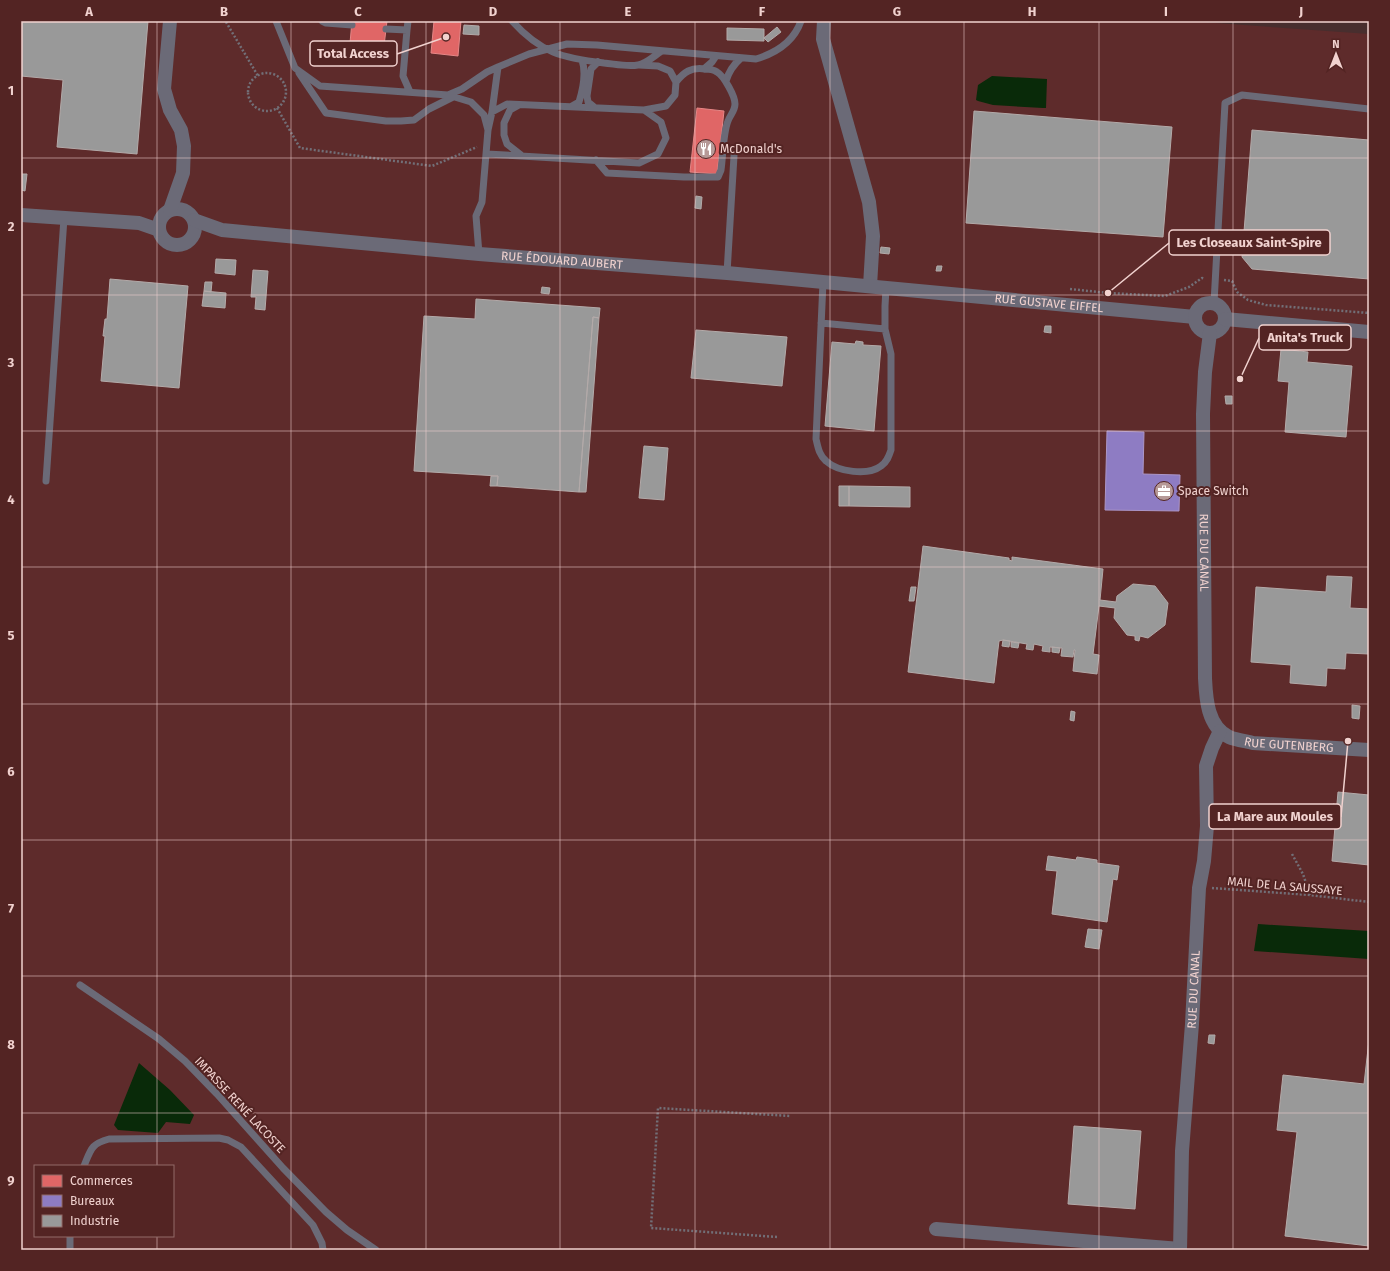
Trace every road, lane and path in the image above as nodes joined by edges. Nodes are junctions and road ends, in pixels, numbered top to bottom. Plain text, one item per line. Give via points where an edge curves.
1 (170, 21) edge
2 (276, 21) edge
3 (322, 21) edge
4 (408, 21) edge
5 (512, 21) edge
6 (801, 21) edge
7 (824, 21) edge
8 (226, 22) edge
9 (352, 25) dead end
10 (386, 29) dead end
11 (407, 30) junction
12 (546, 50) junction
13 (662, 51) junction
14 (716, 56) junction
15 (741, 58) junction
16 (582, 60) junction
17 (598, 62) junction
18 (639, 65) junction
19 (498, 67) junction
20 (295, 68) junction
21 (704, 69) junction
22 (258, 76) junction
23 (726, 81) junction
24 (676, 82) junction
25 (410, 92) junction
26 (451, 96) junction
27 (519, 105) junction
28 (572, 106) junction
29 (594, 107) junction
30 (277, 108) junction
31 (1369, 109) edge
32 (644, 110) junction
33 (492, 112) junction
34 (488, 130) junction
35 (487, 143) junction
36 (487, 154) junction
37 (522, 156) junction
38 (734, 156) dead end
39 (596, 160) junction
40 (167, 211) junction
41 (21, 214) edge
42 (64, 218) junction
43 (194, 220) junction
44 (139, 223) junction
45 (159, 230) junction
46 (222, 230) junction
47 (192, 238) junction
48 (479, 254) junction
49 (727, 273) junction
50 (1215, 279) junction
51 (823, 282) junction
52 (870, 286) junction
53 (886, 288) junction
54 (1070, 288) dead end
55 (903, 290) joint
56 (1214, 303) junction
57 (1369, 313) edge
58 (1195, 317) junction
59 (1225, 319) junction
60 (821, 323) junction
61 (885, 329) junction
62 (1369, 332) edge
63 (1210, 333) junction
64 (46, 481) dead end
65 (1218, 727) junction
66 (1369, 750) edge
67 (1292, 854) dead end
68 (1200, 888) junction
69 (1310, 896) junction
70 (1369, 902) edge
71 (80, 985) dead end
72 (790, 1116) dead end
73 (84, 1165) edge
74 (936, 1229) dead end
75 (70, 1237) edge
76 (777, 1237) dead end
77 (70, 1250) edge
78 (323, 1250) edge
79 (376, 1250) edge
80 (1180, 1250) edge

1 - 40 street via 164,89 170,110 181,130 184,146 183,173
2 - 20 lane
3 - 9 lane
4 - 11 lane
5 - 12 lane
6 - 15 lane via 798,30 786,44 768,56 756,59
7 - 52 street via 823,39 869,202 873,236
8 - 22 path
10 - 11 lane
11 - 25 lane via 403,76
12 - 13 lane via 567,44
12 - 16 lane via 567,58
12 - 19 lane via 528,54
13 - 14 lane
13 - 18 lane
14 - 15 lane
14 - 21 lane
15 - 23 lane via 728,73
16 - 17 lane
16 - 28 lane via 584,67 581,96 579,102
17 - 18 lane
17 - 29 lane via 591,68 588,96 588,102
18 - 24 lane via 658,66 670,71
19 - 26 lane
19 - 33 lane
20 - 25 lane via 320,86
20 - 26 lane via 326,113 386,121 414,120
21 - 23 lane via 718,72
21 - 24 lane via 689,71
22 - 30 path via 270,74 282,80 285,98
22 - 30 path via 250,85 248,97 254,107 266,111
23 - 39 lane via 735,104 728,121 718,177 607,173
24 - 32 lane via 675,95 666,106
25 - 26 lane
26 - 34 lane via 471,102 484,115
27 - 28 lane
27 - 33 lane via 507,104
27 - 37 lane via 510,110 504,123 504,135 507,144
28 - 29 lane
29 - 32 lane
30 - 35 path via 300,148 432,166
31 - 50 lane via 1242,95 1225,103
32 - 39 lane via 660,122 666,138 658,154 639,163
33 - 34 lane
34 - 35 lane
35 - 36 lane
36 - 37 lane
36 - 48 lane via 482,202 476,216
37 - 39 lane
38 - 49 lane
40 - 43 street via 187,211
40 - 44 street
40 - 45 street via 159,224
41 - 42 street
42 - 44 street
42 - 64 lane
43 - 46 street, RUE ÉDOUARD AUBERT
43 - 47 street
44 - 45 street
45 - 47 street via 161,236 170,244 182,244
46 - 47 street, RUE ÉDOUARD AUBERT
46 - 48 street, RUE ÉDOUARD AUBERT
48 - 49 street, RUE ÉDOUARD AUBERT
49 - 51 street, RUE ÉDOUARD AUBERT
50 - 54 path via 1202,278 1189,287 1165,296
50 - 56 lane
50 - 57 path via 1232,281 1237,292 1248,300 1266,305
51 - 52 street, RUE ÉDOUARD AUBERT
51 - 60 lane
52 - 53 street, RUE ÉDOUARD AUBERT
53 - 55 street, RUE ÉDOUARD AUBERT
53 - 61 lane
55 - 58 street, RUE GUSTAVE EIFFEL
56 - 58 street via 1201,306
56 - 59 street via 1221,308
58 - 63 street via 1201,330
59 - 62 street
59 - 63 street via 1218,330
60 - 61 lane
60 - 61 lane via 816,439 825,461 834,467 855,472 872,470 882,465 888,459 891,450 891,354
63 - 65 street, RUE DU CANAL via 1203,414 1205,632 1207,703
65 - 66 street, RUE GUTENBERG via 1228,736 1253,743
65 - 68 street, RUE DU CANAL via 1206,766 1207,826
67 - 69 path via 1303,874
68 - 69 path, MAIL DE LA SAUSSAYE
68 - 80 street, RUE DU CANAL via 1182,1151
69 - 70 path, MAIL DE LA SAUSSAYE
71 - 79 lane, IMPASSE RENÉ LACOSTE via 159,1039 185,1061 326,1212
72 - 76 path via 658,1108 651,1228
73 - 78 lane via 97,1142 109,1139 228,1140 240,1148 313,1225
74 - 80 street
75 - 77 lane

